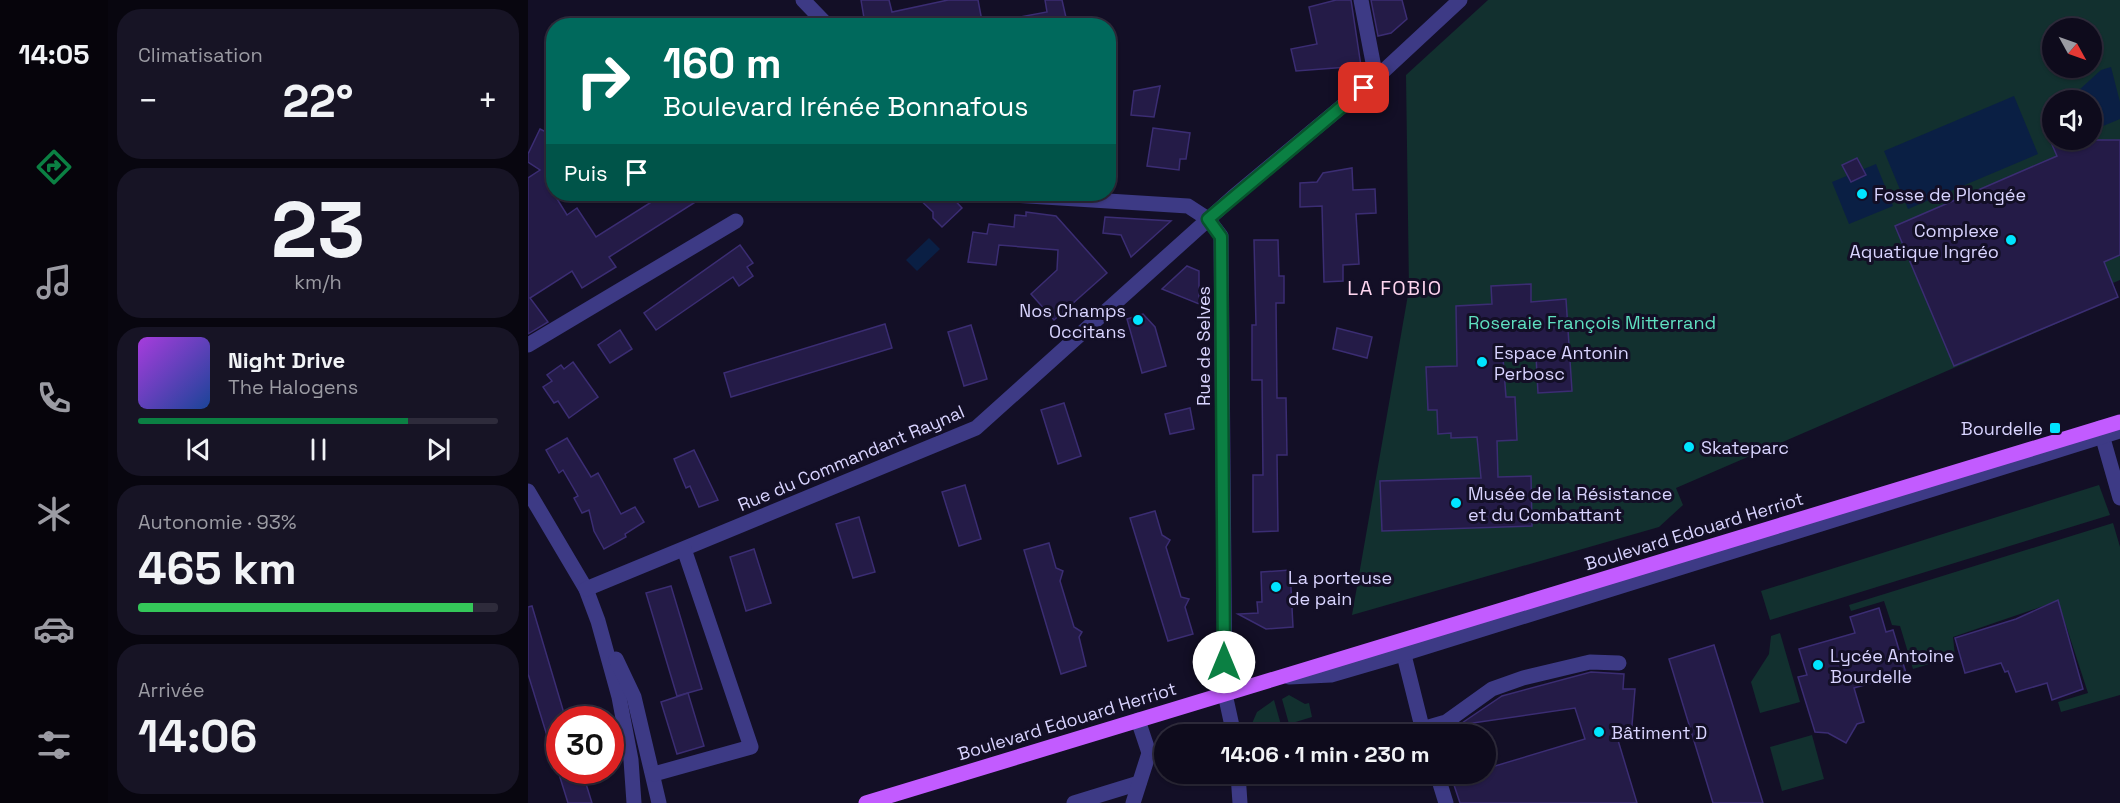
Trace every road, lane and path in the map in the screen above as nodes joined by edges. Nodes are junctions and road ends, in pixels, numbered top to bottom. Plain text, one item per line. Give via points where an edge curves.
1 (803, 0) edge
2 (1360, 0) edge
3 (1460, 0) edge
4 (820, 18) edge
5 (1376, 78) junction
6 (1108, 201) edge
7 (1208, 219) junction
8 (736, 221) dead end
9 (528, 345) edge
10 (2120, 422) edge
11 (2120, 430) edge
12 (2101, 432) junction
13 (528, 491) edge
14 (2120, 498) edge
15 (684, 549) junction
16 (586, 590) junction
17 (598, 621) junction
18 (1402, 648) junction
19 (1619, 663) dead end
20 (1225, 694) junction
21 (1138, 720) junction
22 (1232, 724) edge
23 (1421, 724) edge
24 (1441, 724) edge
25 (654, 774) junction
26 (1139, 783) junction
27 (1239, 784) edge
28 (1440, 784) edge
29 (634, 803) edge
30 (659, 803) edge
31 (866, 803) edge
32 (1074, 803) edge
33 (1133, 803) edge
34 (1240, 803) edge
35 (1446, 803) edge

1 - 4 street
2 - 5 street
3 - 5 street, Rue du Commandant Raynal
5 - 7 street, Rue du Commandant Raynal
6 - 7 street via 1188,206
7 - 15 street, Rue du Commandant Raynal via 976,428
7 - 20 street, Rue de Selves via 1221,237
8 - 9 street
10 - 12 main road, Boulevard Edouard Herriot
11 - 12 street, Boulevard Edouard Herriot
12 - 14 street
12 - 18 main road, Boulevard Edouard Herriot
13 - 16 street
15 - 16 street, Rue du Commandant Raynal
15 - 25 street via 751,747
16 - 17 street
17 - 25 street via 634,697
17 - 29 street via 619,697 631,759
18 - 20 main road, Boulevard Edouard Herriot
18 - 23 street
19 - 24 street via 1590,663 1523,678 1492,689
20 - 21 main road, Boulevard Edouard Herriot
20 - 22 street, Rue de Selves
21 - 26 street via 1149,753
21 - 31 main road, Boulevard Edouard Herriot
25 - 30 street
26 - 32 street
26 - 33 street
27 - 34 street
28 - 35 street

